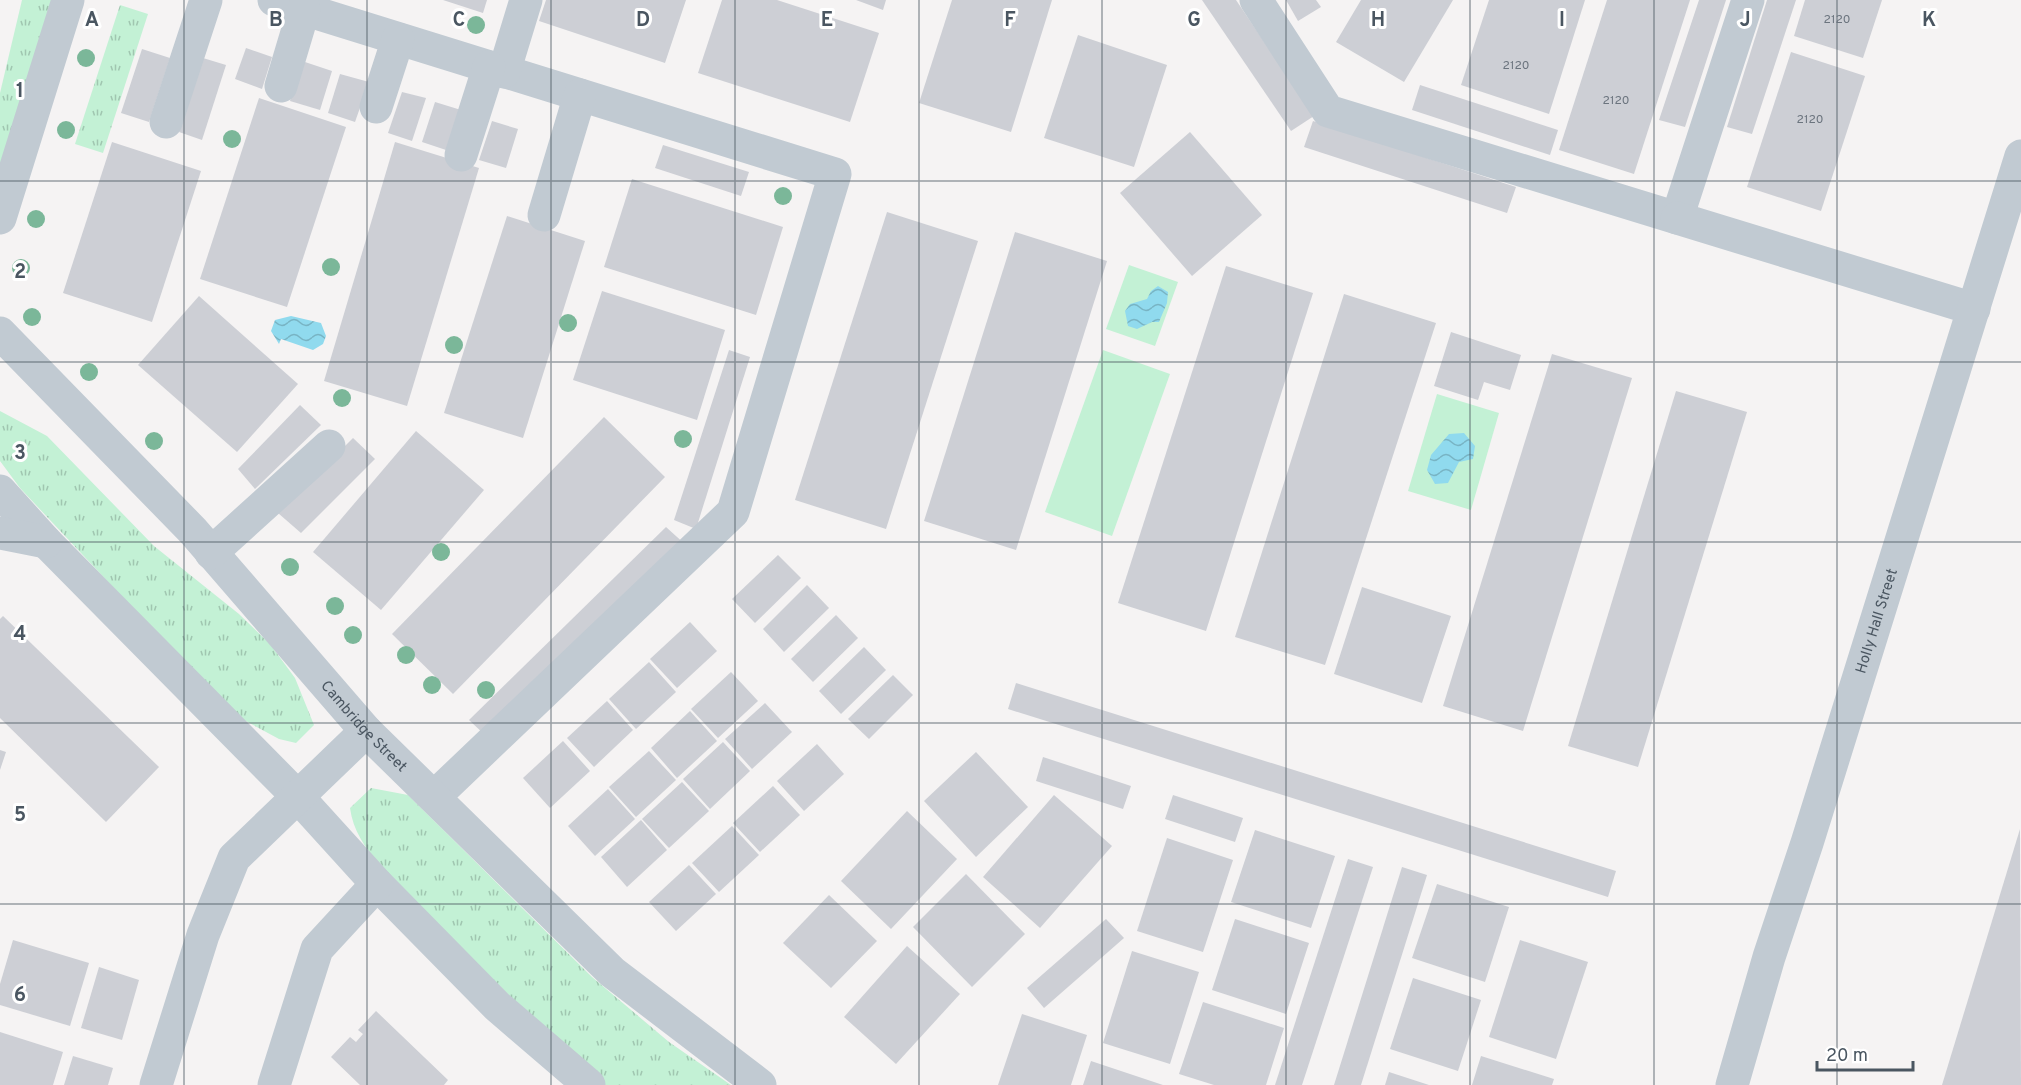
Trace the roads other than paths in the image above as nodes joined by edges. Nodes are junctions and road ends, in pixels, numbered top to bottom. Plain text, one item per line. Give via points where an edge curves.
1 (68, 0) edge
2 (206, 0) edge
3 (526, 0) edge
4 (1256, 0) edge
5 (1748, 0) edge
6 (289, 5) edge
7 (398, 39) junction
8 (497, 70) junction
9 (281, 86) dead end
10 (580, 95) junction
11 (376, 108) dead end
12 (166, 122) dead end
13 (461, 155) dead end
14 (2021, 156) edge
15 (544, 214) dead end
16 (0, 218) edge
17 (1677, 218) junction
18 (1974, 309) junction
19 (0, 333) edge
20 (329, 446) dead end
21 (0, 491) edge
22 (0, 533) edge
23 (46, 542) junction
24 (211, 553) junction
25 (366, 731) junction
26 (298, 797) junction
27 (434, 797) junction
28 (377, 884) junction
29 (156, 1085) edge
30 (274, 1085) edge
31 (589, 1085) edge
32 (760, 1085) edge
33 (1732, 1085) edge

1 - 16 street
2 - 12 street
3 - 8 street
4 - 17 street via 1328,111
5 - 17 street
6 - 7 street
6 - 9 street
7 - 8 street
7 - 11 street
8 - 10 street
8 - 13 street
10 - 15 street
10 - 27 street via 835,174 733,512
14 - 18 street, Holly Hall Street
17 - 18 street
18 - 33 street, Holly Hall Street
19 - 24 street, Cambridge Street
20 - 24 street
21 - 23 street
22 - 23 street
23 - 26 street
24 - 25 street, Cambridge Street
25 - 26 street
25 - 27 street, Cambridge Street
26 - 28 street
26 - 29 street via 234,858 203,935
27 - 32 street, Cambridge Street via 612,972
28 - 30 street via 317,950
28 - 31 street via 497,1006

